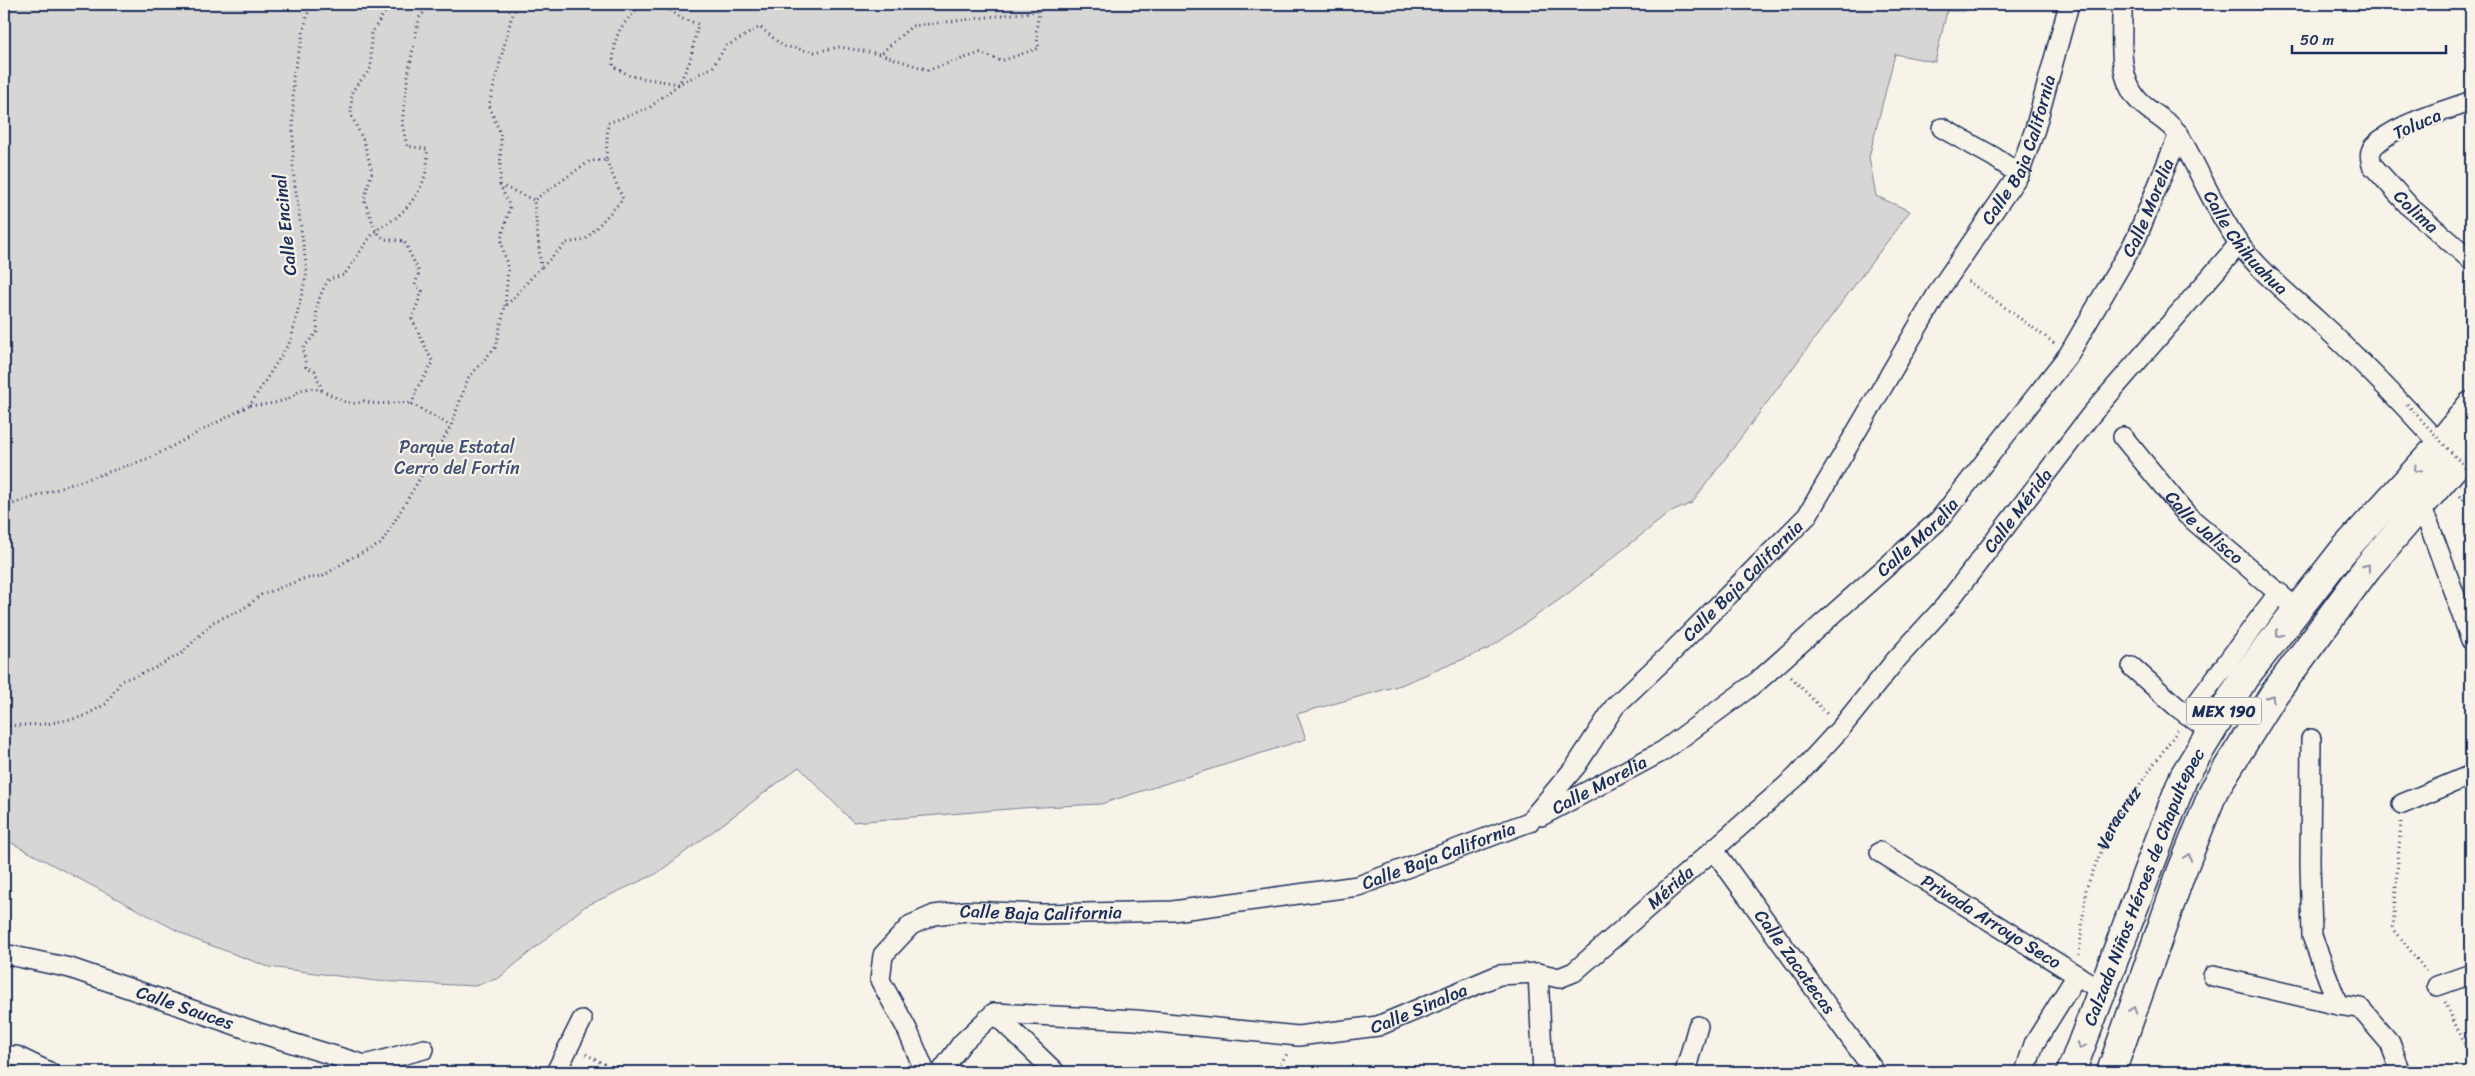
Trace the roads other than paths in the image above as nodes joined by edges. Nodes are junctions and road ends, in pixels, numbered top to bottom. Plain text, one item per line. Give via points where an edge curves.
1 (2122, 4) edge
2 (2067, 11) edge
3 (2471, 101) edge
4 (1942, 128) dead end
5 (2179, 134) junction
6 (2370, 157) joint
7 (2019, 174) junction
8 (2239, 244) junction
9 (2471, 260) edge
10 (2471, 406) edge
11 (2123, 437) dead end
12 (2440, 445) junction
13 (2471, 447) edge
14 (2420, 506) junction
15 (2288, 601) junction
16 (2471, 640) edge
17 (2132, 667) dead end
18 (2188, 715) junction
19 (2211, 732) junction
20 (2311, 739) dead end
21 (2471, 775) edge
22 (1796, 777) joint
23 (2402, 804) road end
24 (1529, 822) junction
25 (1714, 850) junction
26 (1880, 852) dead end
27 (4, 954) edge
28 (1538, 973) junction
29 (2471, 974) edge
30 (2077, 975) junction
31 (2213, 976) dead end
32 (2437, 986) road end
33 (2102, 991) junction
34 (2338, 1005) junction
35 (994, 1013) junction
36 (582, 1020) dead end
37 (1698, 1026) dead end
38 (424, 1049) dead end
39 (4, 1056) edge
40 (366, 1069) edge
41 (49, 1072) edge
42 (556, 1072) edge
43 (925, 1072) edge
44 (941, 1072) edge
45 (1055, 1072) edge
46 (1543, 1072) edge
47 (1685, 1072) edge
48 (1875, 1072) edge
49 (2025, 1072) edge
50 (2071, 1072) edge
51 (2111, 1072) edge
52 (2401, 1072) edge

1 - 5 street, Calle Chihuahua via 2123,58 2127,81 2137,100
2 - 7 street, Calle Baja California via 2035,129
3 - 6 street, Toluca via 2396,130 2373,147
4 - 7 street
5 - 8 street, Calle Chihuahua
5 - 24 street, Calle Morelia via 2136,240 2069,354 1939,520 1758,680 1664,751
6 - 9 street, Colima via 2372,165 2410,208
7 - 24 street, Calle Baja California via 1940,289 1807,516 1616,706 1576,766
8 - 12 street, Calle Chihuahua
8 - 22 street, Calle Mérida via 2090,416 1945,606
10 - 12 main road, Calzada Niños Héroes de Chapultepec / MEX 190
11 - 15 street, Calle Jalisco via 2187,515
12 -> 15 main road, Calzada Niños Héroes de Chapultepec / MEX 190 via 2343,550
13 - 14 main road, Calzada Niños Héroes de Chapultepec / MEX 190
14 - 16 street
51 -> 14 main road, Calzada Niños Héroes de Chapultepec / MEX 190 via 2181,873 2214,790 2274,694 2367,568
15 - 18 street
15 -> 19 main road, Calzada Niños Héroes de Chapultepec / MEX 190
17 - 18 street
18 - 19 street
19 - 33 main road, Calzada Niños Héroes de Chapultepec / MEX 190 via 2184,776
20 - 34 street via 2312,936
21 - 23 street
22 - 25 street, Mérida
24 - 43 street, Calle Baja California via 1358,886 1173,911 1042,914 966,911 934,915 911,925 883,955 880,980 907,1029
25 - 28 street, Mérida via 1574,972 1559,978
25 - 48 street, Calle Zacatecas
26 - 30 street, Privada Arroyo Seco
27 - 40 street, Calle Sauces via 70,968
28 - 35 street, Calle Sinaloa via 1498,975 1378,1026 1298,1036 1136,1020
28 - 46 street
29 - 32 street
30 - 33 street, Privada Arroyo Seco
30 - 49 street via 2034,1044
31 - 34 street
33 -> 50 main road, Calzada Niños Héroes de Chapultepec / MEX 190
34 - 52 street via 2360,1008 2390,1043
35 - 44 street via 962,1043
35 - 45 street
36 - 42 street
37 - 47 street
38 - 40 street, Calle Sauces
39 - 41 street via 16,1056

